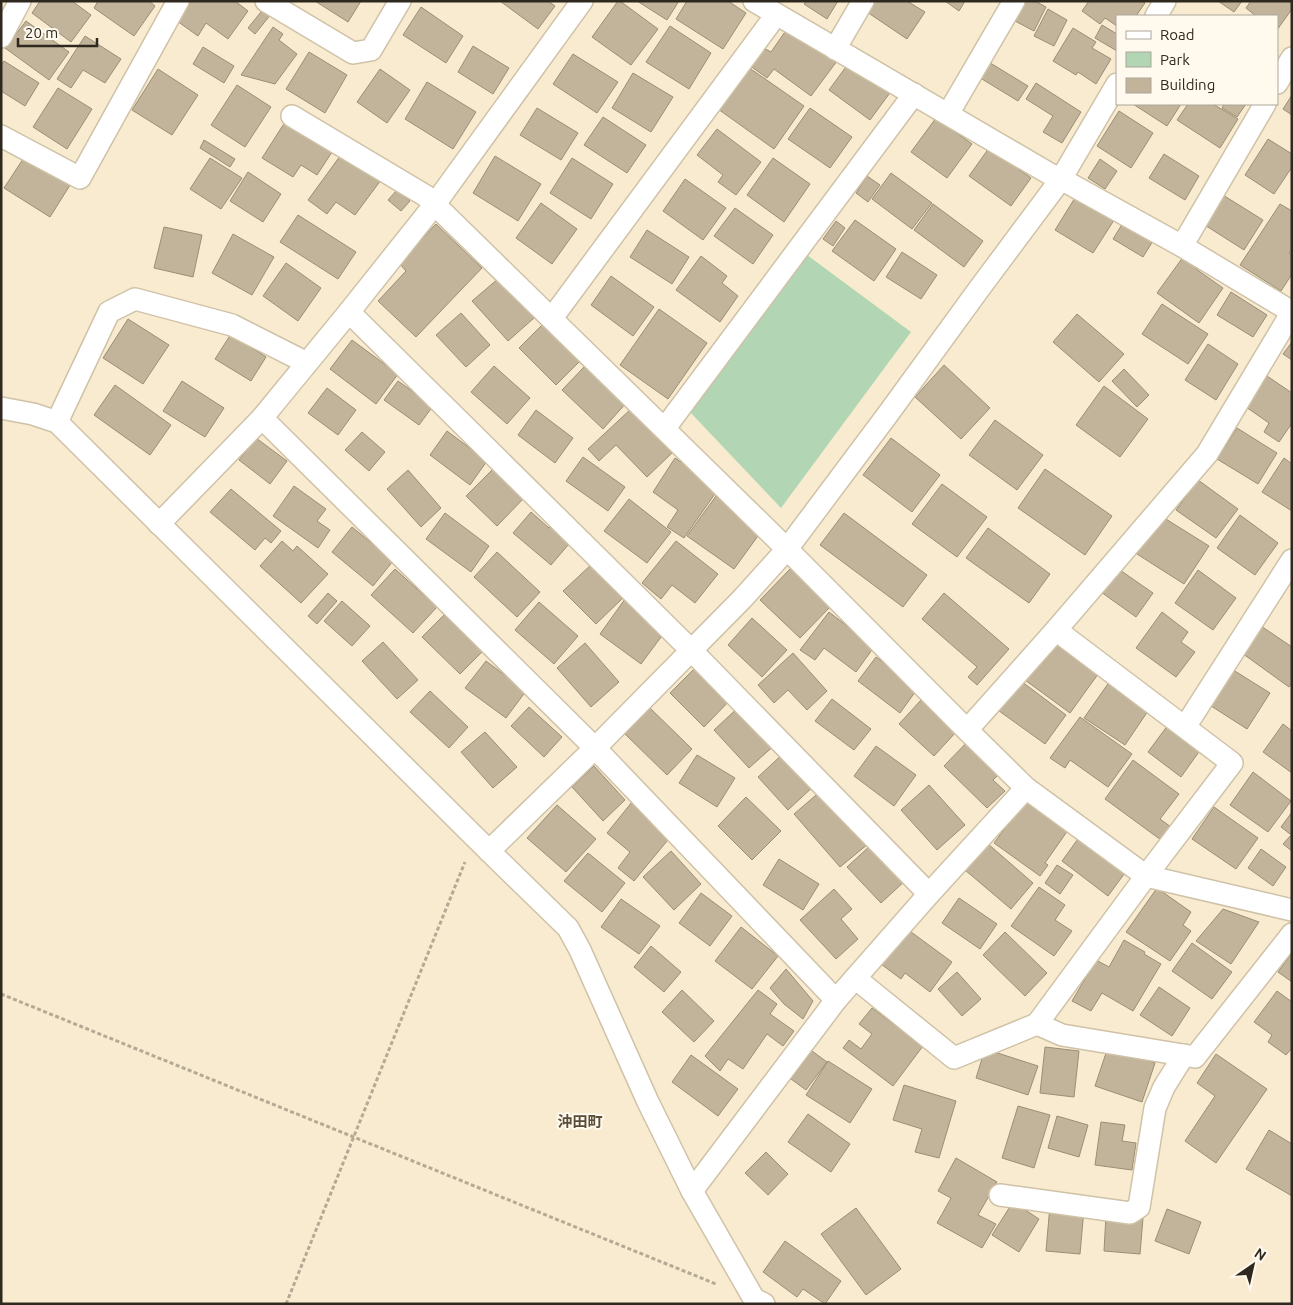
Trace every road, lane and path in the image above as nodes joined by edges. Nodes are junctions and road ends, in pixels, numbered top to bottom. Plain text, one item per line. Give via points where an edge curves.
1 (20, 1) edge
2 (178, 1) edge
3 (266, 1) edge
4 (400, 1) edge
5 (582, 1) edge
6 (754, 1) edge
7 (863, 1) edge
8 (1014, 1) edge
9 (1165, 1) edge
10 (776, 15) junction
11 (1157, 15) edge
12 (1, 37) edge
13 (836, 49) junction
14 (1292, 58) edge
15 (1278, 81) edge
16 (1116, 86) edge
17 (914, 94) junction
18 (1264, 105) edge
19 (948, 114) junction
20 (292, 116) dead end
21 (1, 136) edge
22 (1061, 179) junction
23 (435, 204) junction
24 (1182, 246) junction
25 (349, 312) junction
26 (1292, 312) edge
27 (552, 318) junction
28 (307, 363) junction
29 (1, 408) edge
30 (262, 418) junction
31 (57, 422) junction
32 (665, 428) junction
33 (159, 524) junction
34 (787, 549) junction
35 (1292, 560) edge
36 (1056, 630) junction
37 (691, 650) junction
38 (1185, 727) junction
39 (967, 730) junction
40 (595, 748) junction
41 (1026, 788) junction
42 (488, 851) junction
43 (1146, 876) junction
44 (929, 894) junction
45 (1292, 910) edge
46 (1292, 934) edge
47 (855, 978) junction
48 (1, 994) edge
49 (836, 1000) junction
50 (1037, 1024) junction
51 (1184, 1055) junction
52 (353, 1138) junction
53 (692, 1191) junction
54 (1000, 1195) dead end
55 (718, 1284) dead end
56 (286, 1304) edge
57 (764, 1304) edge

1 - 12 street
2 - 21 street via 80,178
3 - 4 street via 353,53 371,50
5 - 23 street
6 - 10 street
7 - 13 street
8 - 19 street
9 - 11 street
10 - 13 street
10 - 27 street
13 - 17 street
14 - 15 street
16 - 22 street
17 - 19 street
17 - 32 street
18 - 24 street
19 - 22 street
20 - 23 street
22 - 24 street
22 - 34 street
23 - 25 street
23 - 27 street
24 - 26 street
25 - 28 street
25 - 37 street
26 - 36 street via 1207,454
27 - 32 street
28 - 30 street
28 - 31 street via 232,326 134,298 109,312
29 - 31 street
30 - 33 street
30 - 40 street
31 - 33 street
32 - 34 street
33 - 42 street
34 - 37 street
34 - 39 street
35 - 38 street
36 - 38 street
36 - 39 street
37 - 40 street
37 - 44 street
38 - 43 street via 1232,763
39 - 41 street
40 - 42 street
40 - 49 street
41 - 43 street
41 - 44 street
42 - 52 path via 467,855
42 - 53 street via 568,928
43 - 45 street
43 - 50 street
44 - 47 street
46 - 51 street via 1195,1057
47 - 49 street
47 - 50 street via 954,1058
48 - 52 path
49 - 53 street
50 - 51 street via 1062,1035
51 - 54 street via 1155,1108 1139,1207 1130,1213
52 - 55 path
52 - 56 path
53 - 57 street via 754,1299

